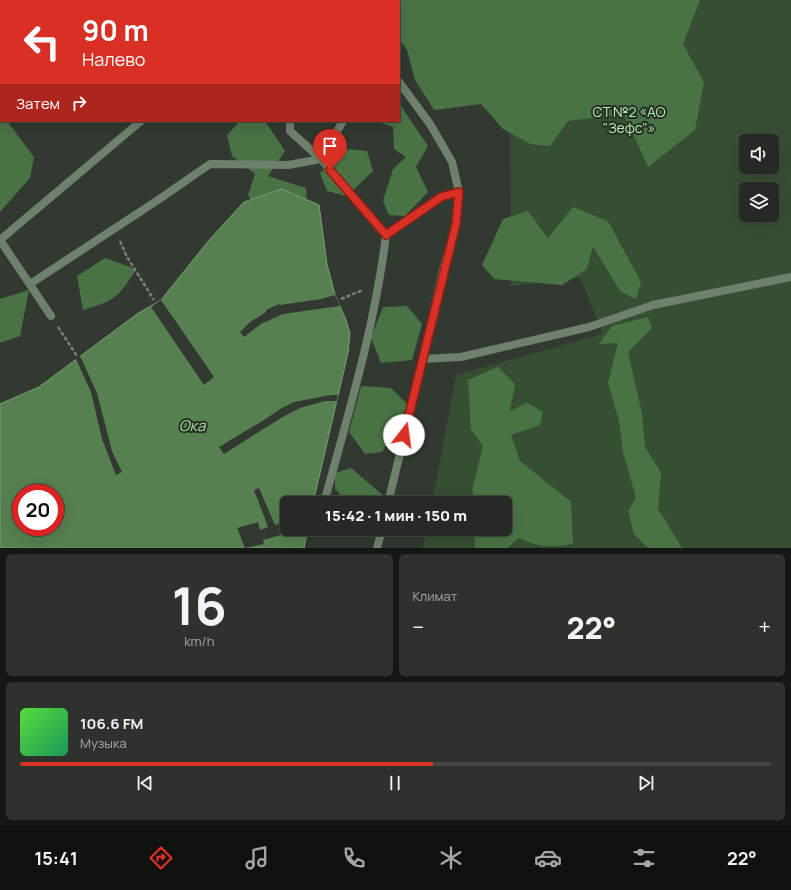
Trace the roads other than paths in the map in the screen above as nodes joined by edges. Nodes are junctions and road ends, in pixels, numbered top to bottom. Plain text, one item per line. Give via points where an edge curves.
1 (400, 83) edge
2 (140, 122) edge
3 (290, 122) edge
4 (342, 122) edge
5 (321, 159) junction
6 (459, 192) junction
7 (386, 235) junction
8 (0, 240) edge
9 (791, 277) edge
10 (30, 284) junction
11 (51, 316) road end
12 (424, 359) junction
13 (326, 496) edge
14 (390, 496) edge
15 (380, 536) edge
16 (377, 548) edge

1 - 6 lane via 430,124 452,162
2 - 8 lane
3 - 5 lane via 290,131
4 - 5 lane
5 - 7 lane
5 - 10 lane via 288,165 210,164
6 - 7 lane via 441,197
6 - 12 lane via 456,224 442,274
7 - 13 lane via 380,282
8 - 10 lane
9 - 12 lane via 653,305 589,328 461,357
10 - 11 lane
12 - 14 lane
15 - 16 lane

